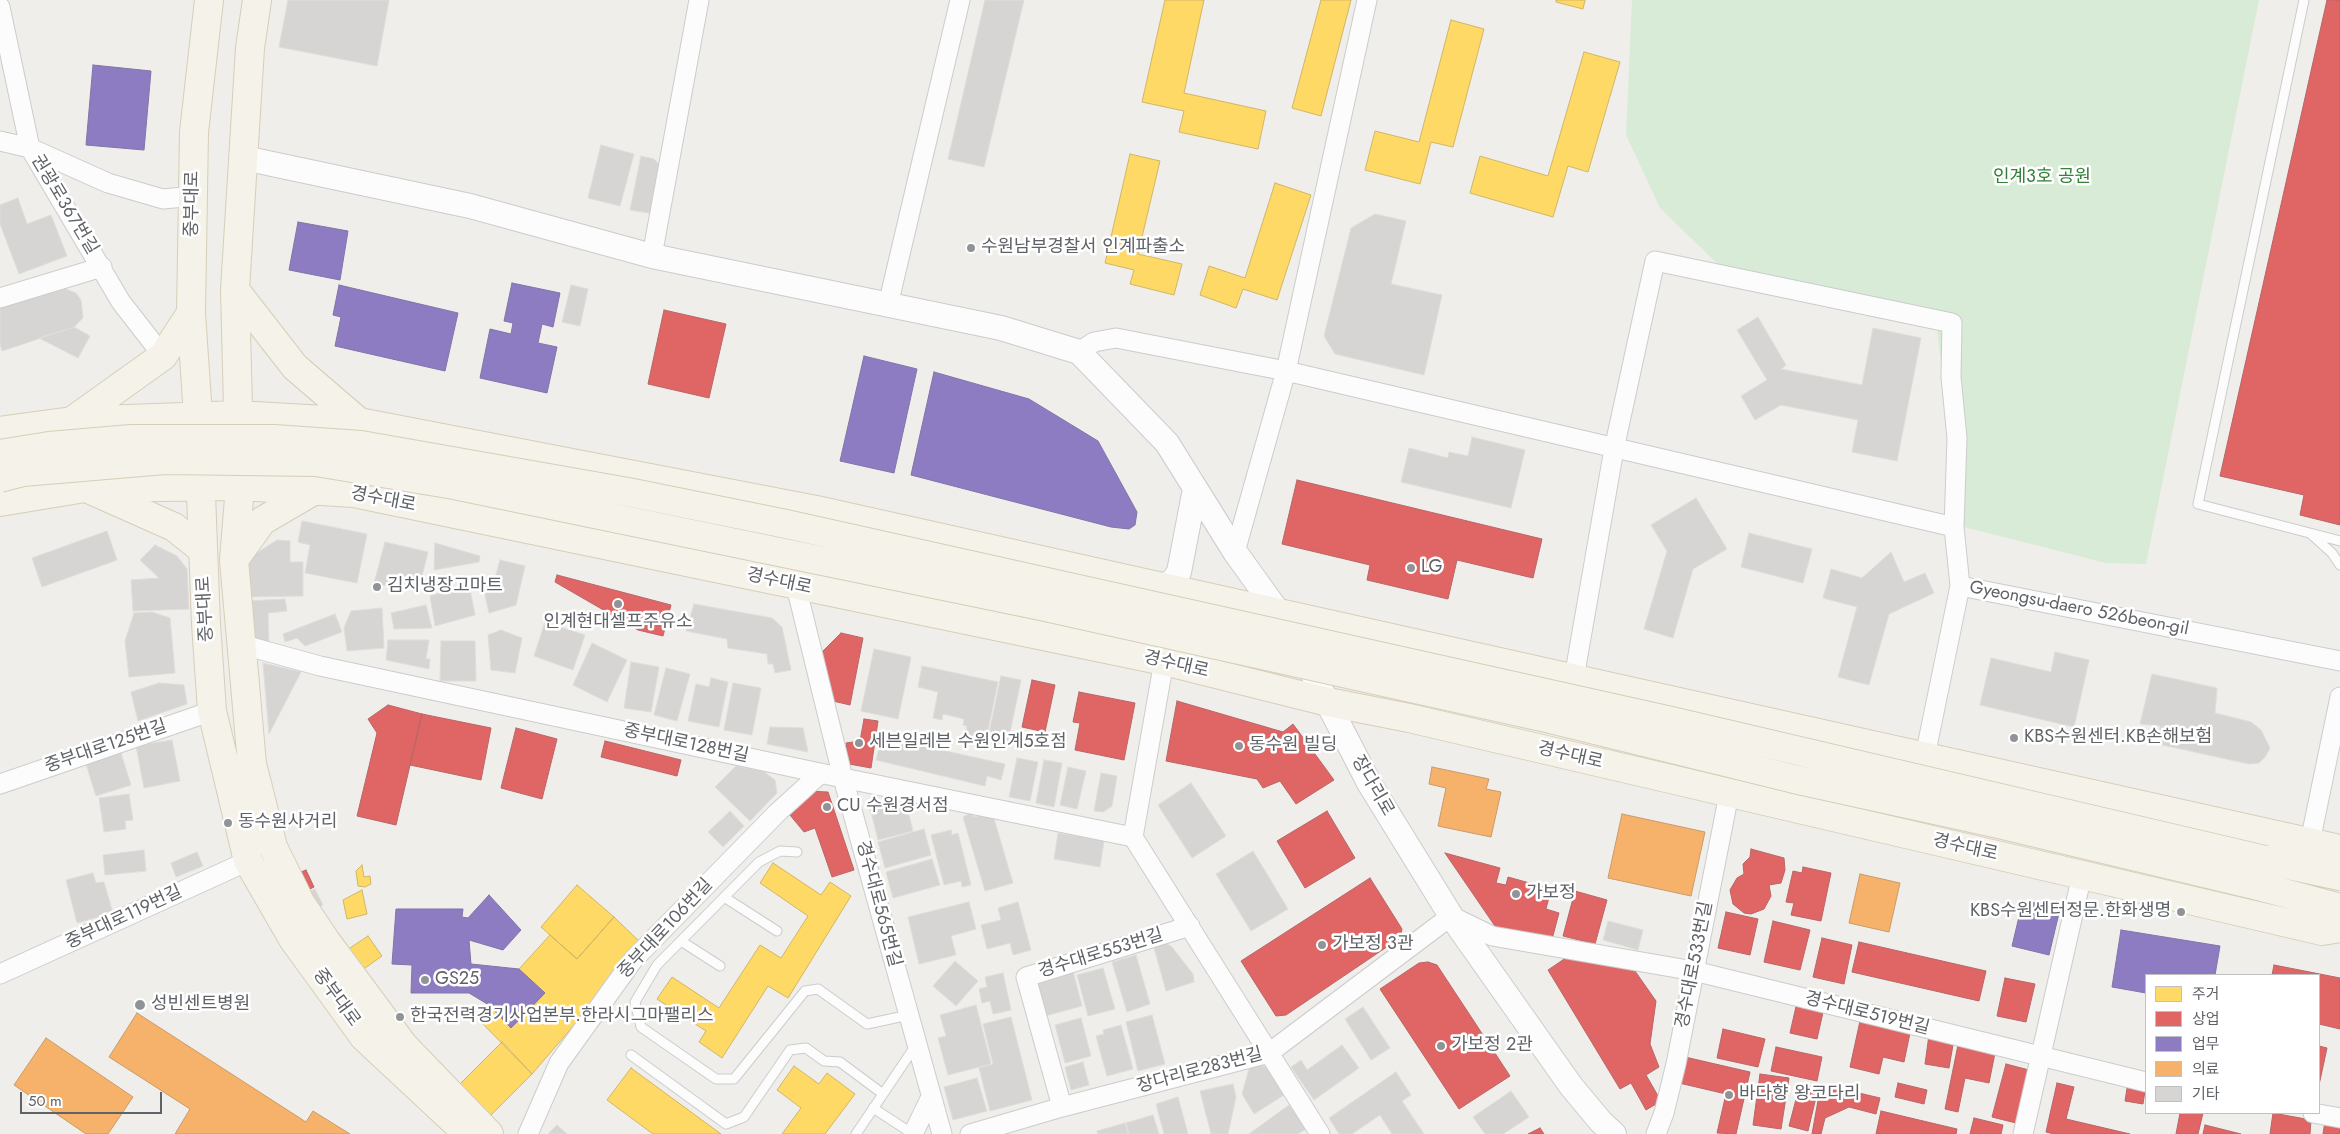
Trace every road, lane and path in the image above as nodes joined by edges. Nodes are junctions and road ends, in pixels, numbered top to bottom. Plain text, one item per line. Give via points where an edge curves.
1 (210, 0) edge
2 (257, 0) edge
3 (960, 0) edge
4 (1367, 0) edge
5 (2304, 0) edge
6 (693, 1) edge
7 (0, 7) edge
8 (0, 141) edge
9 (30, 148) junction
10 (244, 158) junction
11 (194, 196) junction
12 (652, 256) junction
13 (102, 267) junction
14 (235, 290) junction
15 (0, 298) edge
16 (888, 304) junction
17 (191, 313) junction
18 (1079, 352) junction
19 (163, 356) junction
20 (1286, 371) junction
21 (238, 414) junction
22 (198, 416) junction
23 (72, 421) junction
24 (359, 422) junction
25 (0, 431) edge
26 (1614, 449) junction
27 (0, 454) edge
28 (0, 478) edge
29 (200, 486) junction
30 (240, 486) junction
31 (85, 488) junction
32 (1195, 489) junction
33 (315, 490) junction
34 (0, 502) edge
35 (1954, 527) junction
36 (2310, 533) junction
37 (2340, 541) edge
38 (203, 550) junction
39 (1236, 552) junction
40 (234, 560) junction
41 (2340, 565) edge
42 (796, 586) junction
43 (1960, 586) junction
44 (1161, 587) junction
45 (1281, 614) junction
46 (240, 644) junction
47 (1164, 661) junction
48 (2340, 661) edge
49 (1574, 678) junction
50 (2340, 697) edge
51 (1328, 702) junction
52 (212, 711) junction
53 (1925, 756) junction
54 (821, 773) junction
55 (2, 778) edge
56 (843, 778) junction
57 (1729, 794) junction
58 (1133, 837) junction
59 (2310, 842) junction
60 (2340, 849) edge
61 (797, 852) dead end
62 (248, 861) junction
63 (2082, 875) junction
64 (2340, 876) edge
65 (724, 897) junction
66 (2340, 911) edge
67 (1451, 916) junction
68 (1190, 926) junction
69 (2340, 928) edge
70 (777, 931) dead end
71 (681, 941) junction
72 (720, 966) dead end
73 (1694, 971) junction
74 (0, 974) edge
75 (909, 1015) junction
76 (916, 1045) junction
77 (1269, 1053) junction
78 (631, 1055) dead end
79 (2041, 1056) junction
80 (2145, 1082) edge
81 (883, 1094) junction
82 (931, 1097) junction
83 (1062, 1107) junction
84 (873, 1108) junction
85 (2318, 1114) edge
86 (2340, 1118) edge
87 (468, 1134) edge
88 (489, 1134) edge
89 (528, 1134) edge
90 (856, 1134) edge
91 (913, 1134) edge
92 (942, 1134) edge
93 (970, 1134) edge
94 (1320, 1134) edge
95 (1614, 1134) edge
96 (1656, 1134) edge
97 (2023, 1134) edge

1 - 11 main road, 중부대로 via 194,132
2 - 10 main road, 중부대로 via 250,48
3 - 16 street
4 - 20 street
5 - 36 lane via 2198,504
6 - 12 street
7 - 9 street, 권광로367번길
8 - 9 street
9 - 11 street via 108,183 163,199
9 - 13 street, 권광로367번길
10 - 12 street via 470,206
10 - 14 main road, 중부대로
11 - 17 main road, 중부대로
12 - 16 street
13 - 15 street
13 - 19 street, 권광로367번길 via 121,302
14 - 21 main road, 중부대로
14 - 24 main road via 295,367
16 - 18 street via 1002,328
17 - 19 main road
17 - 22 main road, 중부대로
18 - 20 street via 1094,342 1116,338
18 - 32 street, 장다리로 via 1166,443
19 - 23 main road
20 - 26 street
20 - 39 street
21 - 22 main road
21 - 24 main road
21 - 30 main road, 중부대로
22 - 23 main road
22 - 29 main road, 중부대로
23 - 25 main road
24 - 44 main road via 816,510
26 - 35 street
26 - 35 street via 1655,262 1952,323 1951,377 1957,438
26 - 49 street
27 - 64 main road, bridge via 132,438 274,439 361,445 628,492 814,530 1671,721
28 - 66 main road, bridge via 23,472 166,460 316,462 454,485 1041,606 1542,717 2258,886 2333,906
29 - 30 main road, 경수대로
29 - 31 main road, 경수대로
29 - 38 main road, 중부대로
30 - 33 main road, 경수대로
30 - 40 main road, 중부대로
31 - 34 main road, 경수대로
31 - 38 main road via 174,527
32 - 39 street, 장다리로
32 - 44 street via 1179,572
33 - 40 main road via 262,521
33 - 42 main road, 경수대로 via 354,493
35 - 43 street
36 - 37 lane
36 - 41 lane
38 - 52 main road, 중부대로
39 - 45 street, 장다리로
40 - 46 main road, 중부대로
42 - 47 main road, 경수대로
42 - 56 street, 경수대로565번길
43 - 48 street, Gyeongsu-daero 526beon-gil
43 - 53 street, Gyeongsu-daero 526beon-gil
44 - 45 main road
45 - 49 main road
45 - 51 street, 장다리로
46 - 54 street, 중부대로128번길 via 320,666
46 - 88 main road, 중부대로 via 252,764 273,847 300,902 404,1046
47 - 51 main road, 경수대로
47 - 58 street
49 - 53 main road
50 - 59 street
51 - 57 main road, 경수대로 via 1409,718
51 - 67 street, 장다리로 via 1369,783
52 - 55 street, 중부대로125번길
52 - 62 main road, 중부대로
53 - 59 main road
54 - 56 street, 중부대로128번길
54 - 89 street, 중부대로106번길 via 778,812 632,960 560,1063
56 - 58 street, 중부대로128번길
56 - 75 street, 경수대로565번길
57 - 63 main road, 경수대로
57 - 73 street, 경수대로533번길
58 - 68 street, 경수대로553번길
59 - 60 main road
61 - 65 lane via 780,851 760,862
62 - 74 street, 중부대로119번길
62 - 87 main road, 중부대로 via 293,939 364,1037
63 - 69 main road, 경수대로 via 2322,931
63 - 79 street
65 - 70 lane
65 - 71 lane
67 - 73 street via 1492,936
67 - 77 street, 장다리로283번길
67 - 95 street, 장다리로 via 1571,1086
68 - 77 street, 경수대로553번길
68 - 83 street, 경수대로553번길 via 1026,977
71 - 72 lane
71 - 75 lane via 656,965 635,1002 641,1026 716,1079 734,1079 805,991 818,989 867,1024
73 - 79 street, 경수대로519번길
73 - 96 street, 경수대로533번길 via 1676,1064
75 - 76 street, 경수대로565번길
76 - 81 lane
76 - 82 street, 경수대로565번길
77 - 83 street, 장다리로283번길
77 - 94 street, 경수대로553번길
78 - 81 lane via 726,1124 744,1117 790,1050 806,1048 824,1061 840,1062
79 - 80 street, 경수대로519번길
79 - 97 street
81 - 84 lane
82 - 91 street
82 - 92 street, 경수대로565번길
83 - 93 street, 장다리로283번길
84 - 90 lane
84 - 91 lane
85 - 86 street

